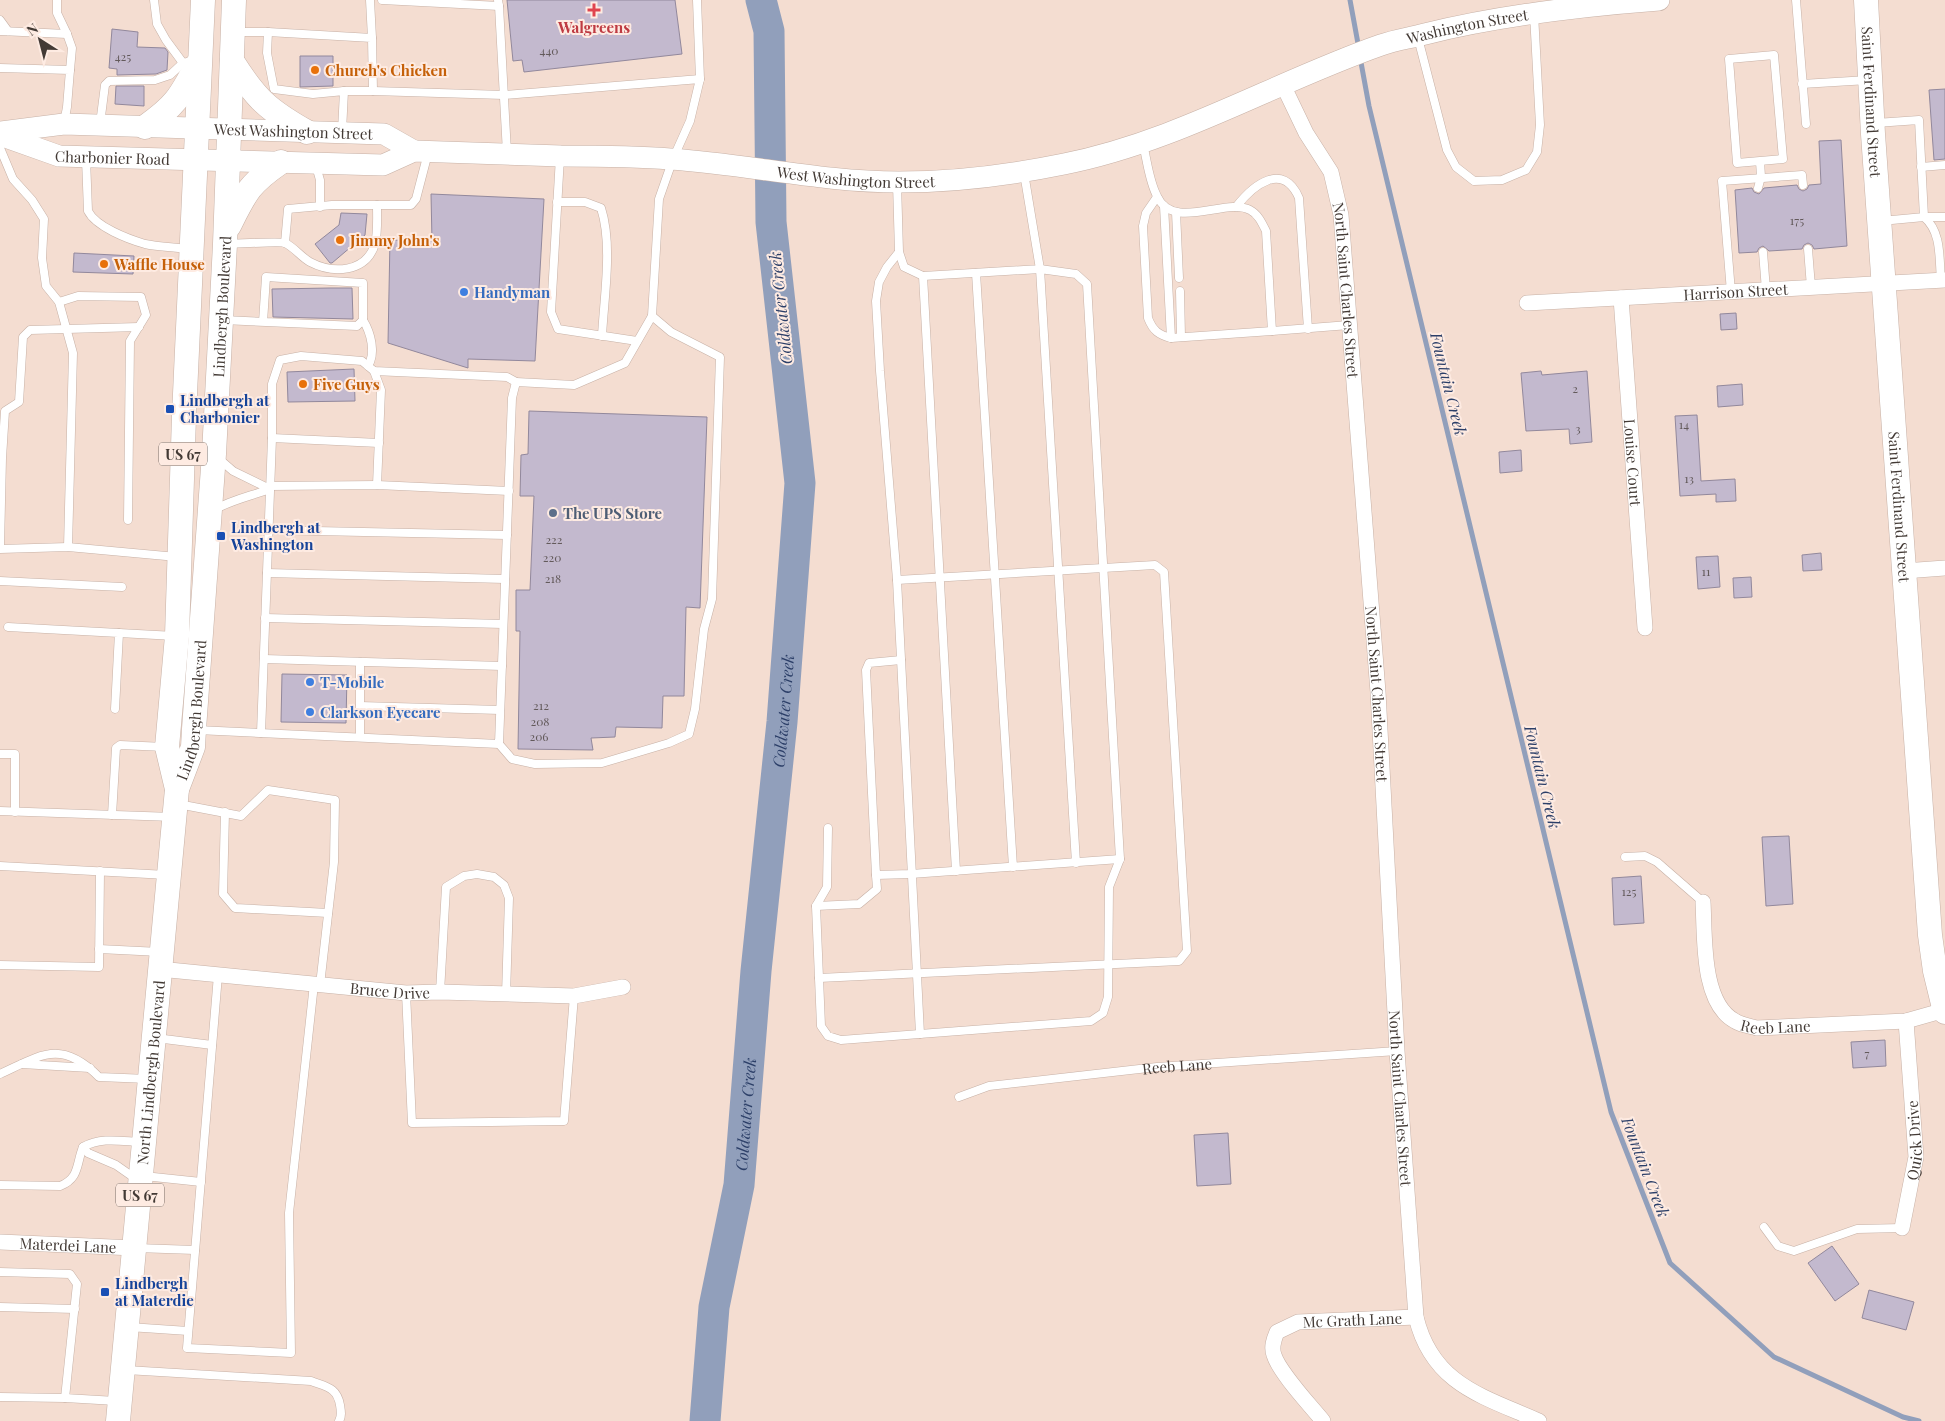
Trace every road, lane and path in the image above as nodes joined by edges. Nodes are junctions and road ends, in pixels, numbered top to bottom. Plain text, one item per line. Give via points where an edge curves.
1 (57, 0) edge
2 (154, 0) edge
3 (203, 0) edge
4 (234, 0) edge
5 (370, 0) edge
6 (382, 0) edge
7 (697, 0) edge
8 (1659, 0) edge
9 (1796, 0) edge
10 (1866, 0) edge
11 (498, 3) edge
12 (1533, 7) edge
13 (0, 20) edge
14 (4, 31) edge
15 (233, 32) junction
16 (268, 32) junction
17 (68, 34) junction
18 (1417, 36) junction
19 (372, 38) junction
20 (191, 61) junction
21 (232, 61) junction
22 (0, 68) edge
23 (70, 70) junction
24 (700, 78) junction
25 (1870, 80) junction
26 (1802, 84) junction
27 (1283, 85) junction
28 (344, 91) junction
29 (373, 92) junction
30 (504, 95) junction
31 (1873, 123) junction
32 (64, 124) junction
33 (1806, 124) dead end
34 (100, 126) junction
35 (145, 127) junction
36 (197, 128) junction
37 (230, 129) junction
38 (306, 132) junction
39 (0, 133) edge
40 (342, 133) junction
41 (1142, 142) junction
42 (0, 148) edge
43 (421, 152) junction
44 (507, 153) junction
45 (560, 156) junction
46 (86, 157) junction
47 (673, 159) junction
48 (196, 160) junction
49 (228, 161) junction
50 (1760, 161) junction
51 (281, 162) junction
52 (316, 164) junction
53 (1945, 165) edge
54 (1921, 167) junction
55 (1024, 171) junction
56 (1761, 177) junction
57 (897, 182) junction
58 (1803, 185) dead end
59 (1758, 188) dead end
60 (1157, 197) junction
61 (557, 202) junction
62 (377, 205) junction
63 (1164, 206) junction
64 (320, 207) junction
65 (1236, 207) junction
66 (1176, 212) junction
67 (1924, 217) junction
68 (1945, 217) edge
69 (1879, 221) junction
70 (225, 239) junction
71 (285, 243) junction
72 (192, 249) junction
73 (1808, 249) dead end
74 (899, 252) junction
75 (1763, 252) dead end
76 (1040, 270) junction
77 (976, 273) junction
78 (923, 276) junction
79 (1179, 278) dead end
80 (1943, 280) edge
81 (1884, 283) junction
82 (1811, 287) junction
83 (1766, 290) junction
84 (1180, 291) dead end
85 (1731, 292) junction
86 (1620, 298) junction
87 (59, 302) junction
88 (1527, 303) dead end
89 (652, 316) junction
90 (221, 320) junction
91 (363, 320) junction
92 (263, 322) junction
93 (1349, 325) junction
94 (139, 327) junction
95 (66, 328) junction
96 (1308, 329) junction
97 (1272, 331) junction
98 (602, 336) junction
99 (1172, 338) junction
100 (1181, 338) junction
101 (637, 341) junction
102 (371, 369) junction
103 (516, 382) junction
104 (272, 438) junction
105 (378, 443) junction
106 (214, 454) junction
107 (377, 485) junction
108 (270, 487) junction
109 (509, 491) junction
110 (210, 512) junction
111 (128, 520) dead end
112 (268, 530) junction
113 (507, 535) junction
114 (68, 547) junction
115 (0, 548) edge
116 (181, 557) junction
117 (1103, 568) junction
118 (1945, 568) edge
119 (1057, 570) junction
120 (1904, 571) junction
121 (267, 573) junction
122 (995, 574) junction
123 (939, 578) junction
124 (505, 579) junction
125 (897, 580) junction
126 (0, 581) edge
127 (122, 587) dead end
128 (265, 618) junction
129 (503, 624) junction
130 (8, 627) dead end
131 (1645, 628) dead end
132 (119, 633) junction
133 (177, 636) junction
134 (264, 659) junction
135 (901, 660) junction
136 (360, 662) junction
137 (502, 666) junction
138 (360, 706) junction
139 (115, 708) dead end
140 (500, 710) junction
141 (194, 729) junction
142 (261, 733) junction
143 (360, 738) junction
144 (499, 744) junction
145 (167, 747) junction
146 (0, 754) edge
147 (176, 803) junction
148 (0, 811) edge
149 (15, 812) junction
150 (226, 812) junction
151 (112, 815) junction
152 (828, 828) dead end
153 (1625, 857) dead end
154 (1120, 859) junction
155 (1076, 863) junction
156 (0, 866) edge
157 (1013, 867) junction
158 (100, 871) junction
159 (956, 871) junction
160 (911, 874) junction
161 (169, 875) junction
162 (876, 875) junction
163 (1703, 902) joint
164 (816, 906) junction
165 (328, 913) junction
166 (99, 949) junction
167 (160, 960) junction
168 (1108, 964) junction
169 (0, 965) edge
170 (916, 974) junction
171 (218, 975) junction
172 (819, 978) junction
173 (317, 985) junction
174 (622, 987) dead end
175 (440, 992) junction
176 (406, 993) junction
177 (506, 995) junction
178 (574, 996) junction
179 (1945, 1011) edge
180 (1906, 1021) junction
181 (920, 1034) junction
182 (154, 1038) junction
183 (212, 1045) junction
184 (1397, 1051) junction
185 (21, 1064) junction
186 (90, 1068) junction
187 (0, 1074) edge
188 (151, 1079) junction
189 (959, 1097) dead end
190 (145, 1142) junction
191 (83, 1147) junction
192 (141, 1179) junction
193 (201, 1182) junction
194 (0, 1185) edge
195 (1764, 1227) dead end
196 (1902, 1228) joint
197 (0, 1242) edge
198 (134, 1248) junction
199 (195, 1250) junction
200 (0, 1272) edge
201 (0, 1307) edge
202 (75, 1309) junction
203 (1416, 1317) junction
204 (127, 1326) junction
205 (188, 1331) junction
206 (123, 1370) junction
207 (0, 1397) edge
208 (65, 1398) junction
209 (119, 1414) edge
210 (339, 1421) edge
211 (1323, 1421) edge
212 (1539, 1421) edge

1 - 17 lane via 57,13
2 - 20 lane via 157,24 166,40
3 - 20 main road, Lindbergh Boulevard / US 67
4 - 15 main road, Lindbergh Boulevard / US 67
5 - 19 lane
6 - 11 lane
7 - 24 lane
8 - 12 main road, Washington Street
9 - 26 lane
10 - 25 main road, Saint Ferdinand Street
11 - 30 lane
12 - 18 main road, Washington Street
12 - 18 lane via 1540,125 1537,152 1526,170 1502,180 1474,181 1456,167 1448,150
13 - 14 lane
14 - 17 lane
15 - 16 lane
15 - 21 main road, Lindbergh Boulevard / US 67
16 - 19 lane
16 - 28 lane via 267,53 274,88 313,94
17 - 23 lane via 72,48
18 - 27 main road, Washington Street via 1385,44
19 - 29 lane
20 - 34 lane via 155,80 109,81 105,85
20 - 35 main road via 178,99 166,113
20 - 36 main road, Lindbergh Boulevard / US 67
21 - 37 main road, Lindbergh Boulevard / US 67
21 - 38 main road via 262,103
22 - 23 lane
23 - 32 lane
24 - 30 lane
24 - 47 lane via 690,121
25 - 26 lane
25 - 31 main road, Saint Ferdinand Street
26 - 33 lane
27 - 41 main road, West Washington Street via 1200,122
27 - 93 street, North Saint Charles Street via 1330,172 1340,215
28 - 29 lane
28 - 40 lane
29 - 30 lane
30 - 44 lane
31 - 54 lane via 1919,120
31 - 69 main road, Saint Ferdinand Street
32 - 34 main road, Charbonier Road
32 - 39 main road, Charbonier Road
34 - 35 main road, Charbonier Road
35 - 36 main road, Charbonier Road
36 - 37 main road, West Washington Street
36 - 48 main road, Lindbergh Boulevard / US 67
37 - 38 main road, West Washington Street
37 - 49 main road, Lindbergh Boulevard / US 67
38 - 40 main road, West Washington Street
39 - 46 main road, Charbonier Road via 59,156
40 - 43 main road, West Washington Street via 384,134
41 - 55 main road, West Washington Street via 1067,164
41 - 60 lane
42 - 87 lane via 13,179 44,219 42,258 46,286
43 - 44 main road, West Washington Street
43 - 52 main road, West Washington Street via 383,166
43 - 62 lane via 416,199 411,205
44 - 45 main road, West Washington Street
45 - 47 main road, West Washington Street
45 - 61 lane
46 - 48 main road, Charbonier Road
46 - 72 lane via 88,211 99,225 145,244
47 - 57 main road, West Washington Street via 808,176
47 - 89 lane via 659,199
48 - 49 main road, Charbonier Road
48 - 72 main road, Lindbergh Boulevard / US 67
49 - 51 main road, West Washington Street
49 - 70 main road, Lindbergh Boulevard / US 67
50 - 50 lane via 1737,163 1729,58 1774,55 1784,159
50 - 56 lane
51 - 52 main road, West Washington Street
51 - 70 main road via 248,189
52 - 64 lane via 320,180
53 - 54 lane
54 - 67 lane
55 - 57 main road, West Washington Street via 934,182
55 - 76 lane
56 - 58 lane via 1802,175
56 - 59 lane
56 - 85 lane via 1722,181
57 - 74 lane
60 - 63 lane
60 - 99 lane via 1146,213 1143,226 1148,318 1159,335
61 - 98 lane via 551,312 558,329
61 - 98 lane via 585,202 601,208 605,222 606,264
62 - 64 lane
62 - 71 lane via 374,245 358,266 344,270 321,267
63 - 66 lane
63 - 99 lane
64 - 71 lane via 288,209
65 - 66 lane
65 - 96 lane via 1257,186 1271,179 1284,180 1294,188 1299,198
65 - 97 lane via 1250,209 1260,218 1266,231
66 - 79 lane
67 - 68 lane
67 - 69 lane
67 - 80 lane via 1936,233
69 - 81 main road, Saint Ferdinand Street
70 - 71 lane
70 - 90 main road, Lindbergh Boulevard / US 67
72 - 116 main road, Lindbergh Boulevard / US 67
73 - 82 lane
74 - 78 lane via 904,267
74 - 125 lane via 879,282 876,301
75 - 83 lane
76 - 77 lane
76 - 117 lane via 1076,274 1086,284
76 - 119 lane
77 - 78 lane
77 - 122 lane
78 - 123 lane
80 - 81 street, Harrison Street
81 - 82 street, Harrison Street
81 - 120 main road, Saint Ferdinand Street
82 - 83 street, Harrison Street
83 - 85 street, Harrison Street
84 - 100 lane
85 - 86 street, Harrison Street
86 - 88 street, Harrison Street
86 - 131 street, Louise Court
87 - 94 lane via 78,296 141,297 146,315
87 - 95 lane
89 - 101 lane
89 - 144 lane via 671,332 720,357 712,599 704,629 689,734 669,744 602,763 535,764 512,759
90 - 92 lane
90 - 106 main road, Lindbergh Boulevard / US 67
91 - 92 lane via 357,326
91 - 92 lane via 363,283 266,277
91 - 102 lane via 370,338
93 - 96 lane
93 - 184 street, North Saint Charles Street via 1378,692
94 - 95 lane
94 - 111 lane via 130,341
95 - 114 lane via 74,353
95 - 115 lane via 30,330 23,337 18,402 5,411
96 - 97 lane
97 - 100 lane
98 - 101 lane
99 - 100 lane
101 - 103 lane via 625,363 574,385
102 - 103 lane via 507,377
102 - 104 lane via 362,361 301,356 280,360 272,384
102 - 105 lane via 381,390
103 - 109 lane via 512,398
104 - 105 lane
104 - 108 lane
105 - 107 lane
106 - 108 lane via 233,471
106 - 110 main road, Lindbergh Boulevard / US 67
107 - 108 lane
107 - 109 lane
108 - 110 lane
108 - 112 lane
109 - 113 lane
110 - 141 main road, Lindbergh Boulevard / US 67
112 - 113 lane
112 - 121 lane
113 - 124 lane
114 - 115 lane
114 - 116 lane
116 - 133 main road, Lindbergh Boulevard / US 67
117 - 119 lane
117 - 154 lane
117 - 168 lane via 1155,565 1164,572 1187,951 1179,961
118 - 120 street
119 - 122 lane
119 - 155 lane
120 - 179 main road, Saint Ferdinand Street via 1930,935
121 - 124 lane
121 - 128 lane
122 - 123 lane
122 - 157 lane
123 - 125 lane
123 - 159 lane
124 - 129 lane
125 - 135 lane
126 - 127 lane
128 - 129 lane
128 - 134 lane
129 - 137 lane
130 - 132 lane
132 - 133 lane
132 - 139 lane
133 - 145 main road, Lindbergh Boulevard / US 67
134 - 136 lane
134 - 142 lane
135 - 160 lane
135 - 162 lane via 869,663 866,670
136 - 137 lane
136 - 138 lane
137 - 140 lane
138 - 140 lane
138 - 143 lane
140 - 144 lane
141 - 142 lane
141 - 147 main road, Lindbergh Boulevard / US 67
142 - 143 lane
143 - 144 lane
145 - 147 main road, Lindbergh Boulevard / US 67
145 - 151 lane via 120,744 116,748
146 - 149 lane via 15,754
147 - 150 lane
147 - 151 lane
147 - 161 main road, Lindbergh Boulevard / US 67
148 - 149 lane
149 - 151 lane
150 - 165 lane via 223,894 236,908
150 - 165 lane via 241,816 268,790 335,800
152 - 164 lane via 827,887
153 - 163 lane via 1645,856 1657,862
154 - 155 lane
154 - 168 lane via 1109,887
155 - 157 lane
156 - 158 lane
157 - 159 lane
158 - 161 lane
158 - 166 lane
159 - 160 lane
160 - 162 lane
160 - 170 lane
161 - 167 main road, North Lindbergh Boulevard / US 67
162 - 164 lane via 877,889 859,904
163 - 180 street, Reeb Lane via 1707,974 1716,1002 1734,1021 1757,1028
164 - 172 lane
165 - 173 lane
166 - 167 lane
166 - 169 lane via 99,967
167 - 171 street, Bruce Drive
167 - 182 main road, North Lindbergh Boulevard / US 67
168 - 170 lane
168 - 181 lane via 1108,997 1103,1013 1091,1021
170 - 172 lane
170 - 181 lane
171 - 173 street, Bruce Drive
171 - 183 lane
172 - 181 lane via 821,1026 828,1036 841,1040
173 - 176 street, Bruce Drive
173 - 205 lane via 290,1213 291,1353 187,1348
174 - 178 street, Bruce Drive
175 - 176 street, Bruce Drive
175 - 177 street, Bruce Drive
175 - 177 lane via 446,887 464,876 477,874 494,877 504,885 509,898
176 - 178 lane via 412,1123 564,1121
177 - 178 street, Bruce Drive
179 - 180 street, Reeb Lane
180 - 196 street, Quick Drive via 1916,1157
182 - 183 lane
182 - 188 main road, North Lindbergh Boulevard / US 67
183 - 193 lane
184 - 189 lane, Reeb Lane via 1157,1067 989,1086
184 - 203 street, North Saint Charles Street
185 - 186 lane
185 - 186 lane via 42,1054 68,1055
185 - 187 lane
186 - 188 lane via 99,1077
188 - 190 main road, North Lindbergh Boulevard / US 67
190 - 191 lane via 104,1140
190 - 192 main road, North Lindbergh Boulevard / US 67
191 - 192 lane via 88,1153
191 - 194 lane via 77,1170 68,1183 60,1186
192 - 193 lane
192 - 198 main road, North Lindbergh Boulevard / US 67
193 - 199 lane
195 - 196 lane via 1778,1246 1794,1251 1857,1229
197 - 198 street, Materdei Lane
198 - 199 lane
198 - 204 main road, North Lindbergh Boulevard / US 67
199 - 205 lane
200 - 202 lane via 70,1274 77,1284
201 - 202 lane
202 - 208 lane
203 - 211 street, Mc Grath Lane via 1298,1322 1277,1332 1273,1342 1274,1354
203 - 212 street, North Saint Charles Street via 1428,1352 1448,1375 1474,1393
204 - 205 lane
204 - 206 main road, North Lindbergh Boulevard / US 67
206 - 209 main road, North Lindbergh Boulevard / US 67
206 - 210 lane via 311,1381 336,1392
207 - 208 lane
208 - 209 lane

